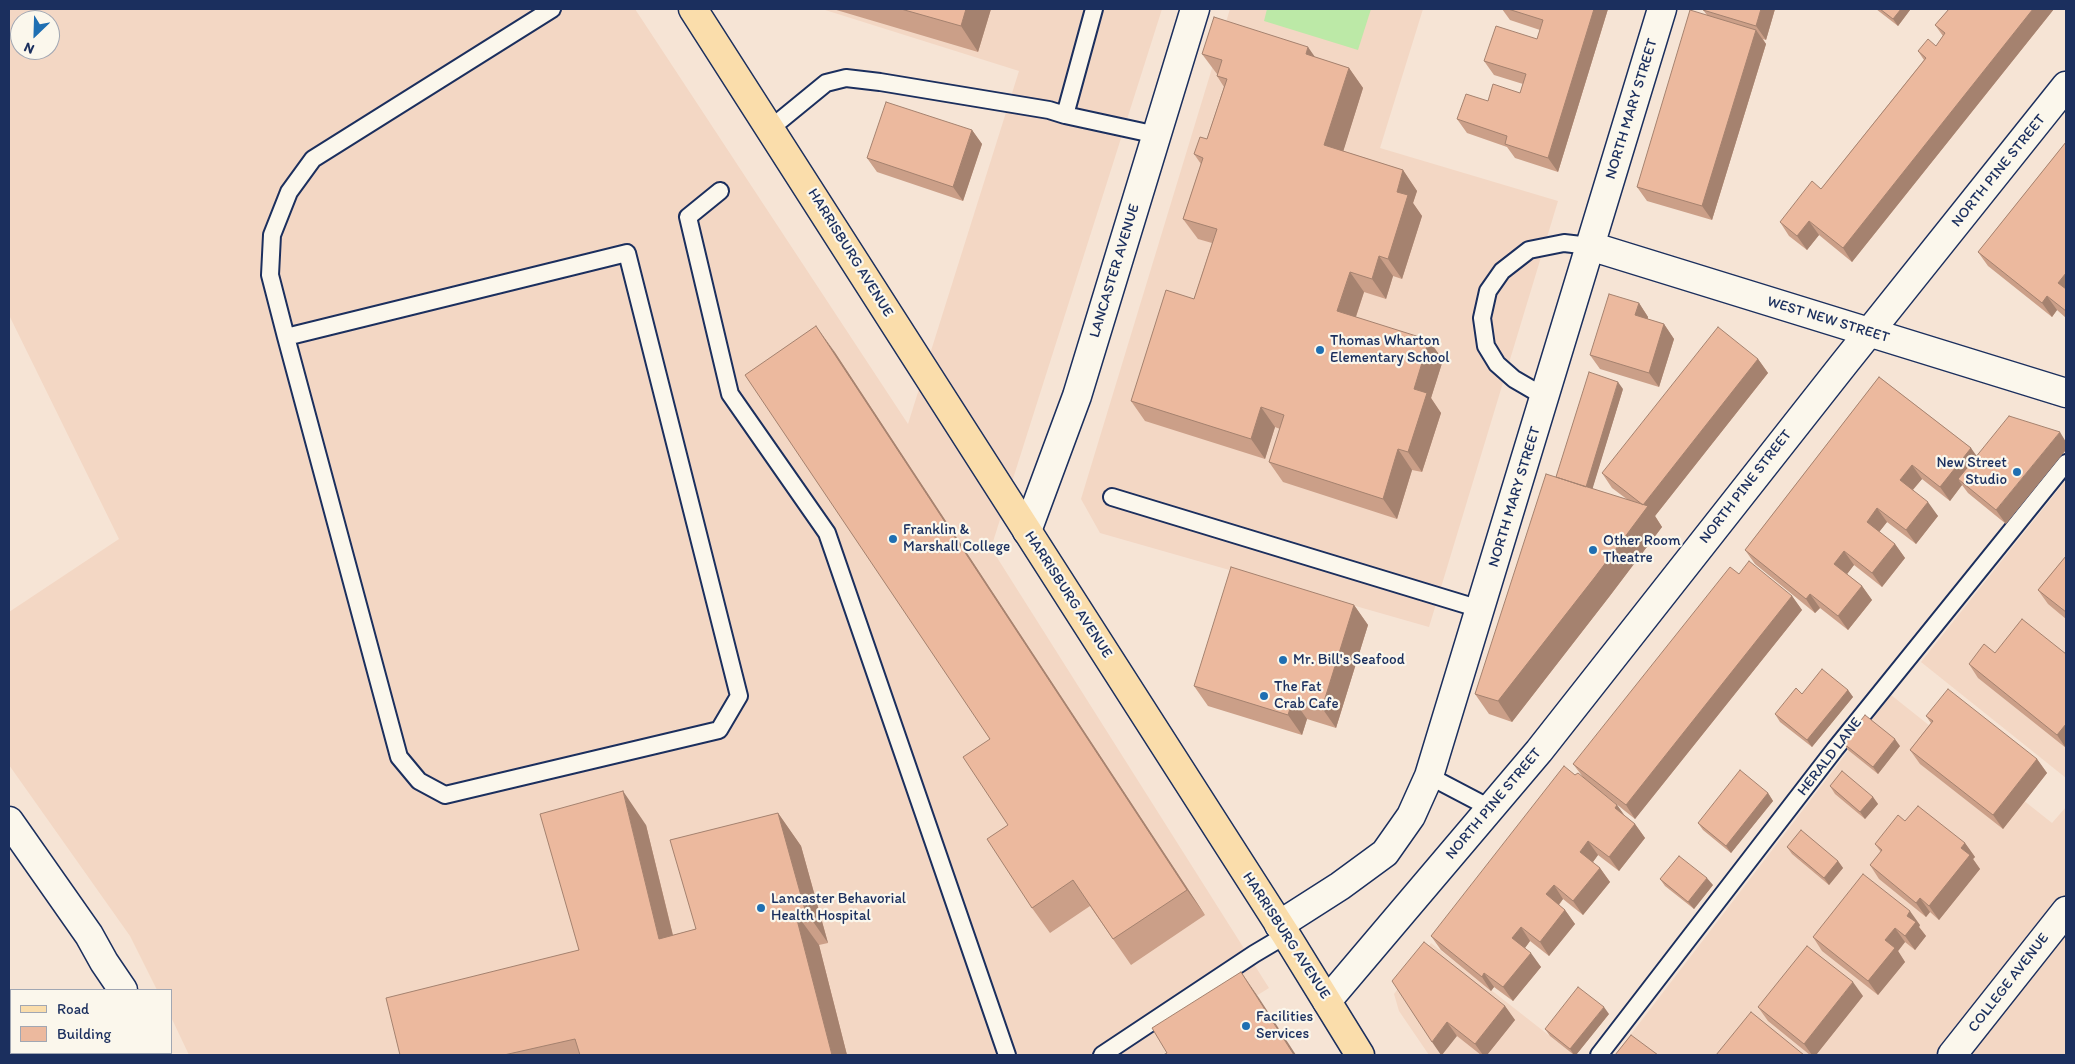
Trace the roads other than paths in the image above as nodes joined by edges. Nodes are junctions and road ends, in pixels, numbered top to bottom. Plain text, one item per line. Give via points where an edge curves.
1 (552, 9) edge
2 (693, 9) edge
3 (1094, 9) edge
4 (1195, 9) edge
5 (1662, 9) edge
6 (2066, 86) edge
7 (1065, 115) junction
8 (771, 128) junction
9 (1157, 135) junction
10 (720, 191) dead end
11 (1590, 246) junction
12 (1870, 332) junction
13 (286, 337) junction
14 (2066, 393) edge
15 (1545, 397) junction
16 (2066, 463) edge
17 (1112, 497) dead end
18 (1027, 531) junction
19 (1480, 609) junction
20 (1429, 776) junction
21 (1490, 808) junction
22 (9, 821) edge
23 (2066, 911) edge
24 (1282, 930) junction
25 (122, 989) edge
26 (1327, 1001) junction
27 (1007, 1055) edge
28 (1102, 1055) edge
29 (1360, 1055) edge
30 (1599, 1055) edge
31 (1952, 1055) edge

1 - 13 lane via 313,159 289,192 272,235 270,275
2 - 8 main road, HARRISBURG AVENUE
3 - 7 lane
4 - 9 street, LANCASTER AVENUE
5 - 11 street, NORTH MARY STREET
6 - 12 street, NORTH PINE STREET
7 - 8 lane via 846,78 826,83
7 - 9 lane
8 - 18 main road, HARRISBURG AVENUE
9 - 18 street, LANCASTER AVENUE via 1077,396
10 - 27 lane via 688,217 730,394 827,533
11 - 12 street, WEST NEW STREET
11 - 15 street, NORTH MARY STREET
11 - 15 lane via 1564,243 1529,250 1502,271 1488,291 1482,318 1486,346 1497,364 1514,379
12 - 14 street, WEST NEW STREET
12 - 21 street, NORTH PINE STREET
13 - 13 lane via 627,253 739,696 719,730 445,795 419,781 399,758
15 - 19 street, NORTH MARY STREET
16 - 30 lane, HERALD LANE via 1835,749
17 - 19 lane
18 - 24 main road, HARRISBURG AVENUE
19 - 20 street, NORTH MARY STREET
20 - 21 lane
20 - 24 street, NORTH MARY STREET via 1411,816 1385,853
21 - 26 street, NORTH PINE STREET
22 - 25 street via 89,935
23 - 31 street, COLLEGE AVENUE
24 - 26 main road, HARRISBURG AVENUE
24 - 28 lane via 1254,954
26 - 29 main road, HARRISBURG AVENUE

